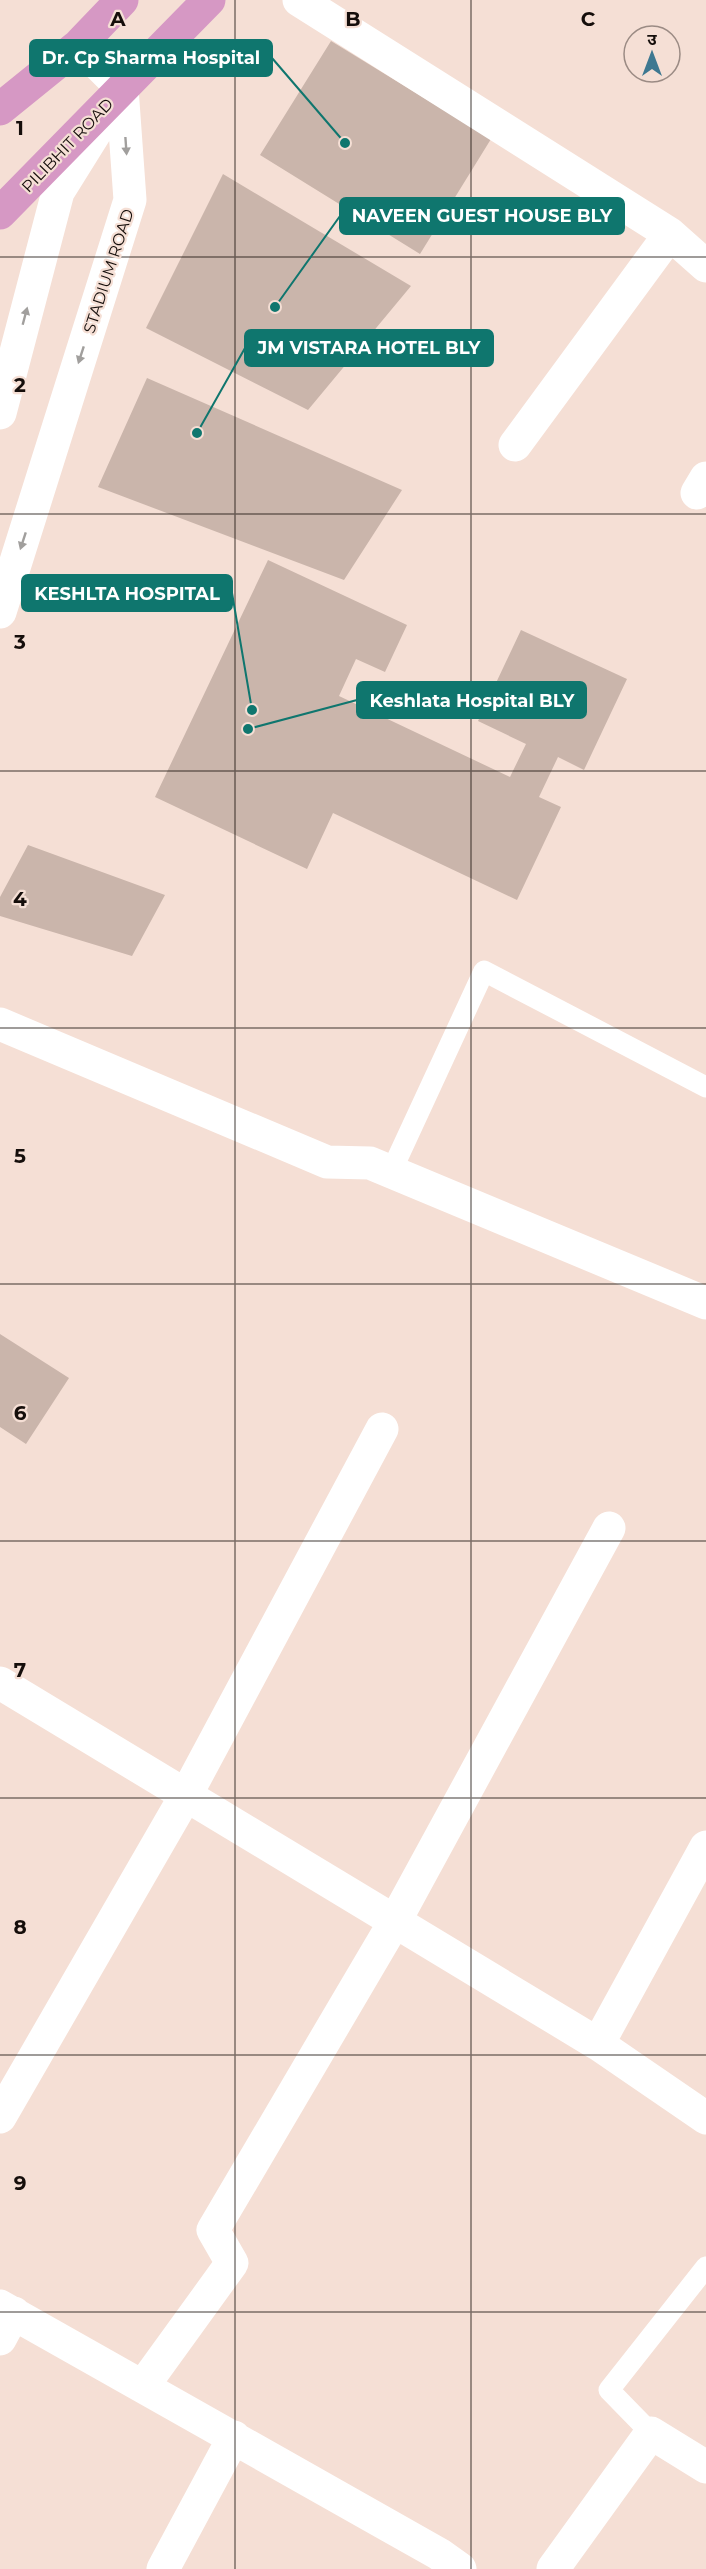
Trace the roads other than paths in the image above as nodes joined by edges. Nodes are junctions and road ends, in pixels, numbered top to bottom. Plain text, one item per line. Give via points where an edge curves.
1 (122, 0) edge
2 (209, 0) edge
3 (299, 0) edge
4 (79, 45) junction
5 (122, 88) junction
6 (0, 109) edge
7 (0, 213) edge
8 (670, 234) junction
9 (706, 266) edge
10 (0, 413) edge
11 (515, 445) dead end
12 (0, 612) edge
13 (0, 1024) edge
14 (706, 1087) edge
15 (392, 1172) junction
16 (706, 1303) edge
17 (382, 1429) dead end
18 (609, 1528) dead end
19 (0, 1683) edge
20 (186, 1795) junction
21 (706, 1847) edge
22 (395, 1921) junction
23 (598, 2044) junction
24 (0, 2117) edge
25 (706, 2118) edge
26 (706, 2267) edge
27 (5, 2319) edge
28 (143, 2386) junction
29 (651, 2433) junction
30 (234, 2438) junction
31 (706, 2467) edge
32 (442, 2564) edge
33 (163, 2569) edge
34 (553, 2569) edge

1 - 4 highway
2 - 5 highway, PILIBHIT ROAD
3 - 8 street
4 - 5 street
4 - 6 highway
5 - 7 highway, PILIBHIT ROAD
10 -> 5 street via 58,192
5 -> 12 street, STADIUM ROAD via 130,200
8 - 9 street
8 - 11 street
13 - 15 street via 327,1162 370,1163
14 - 15 lane via 484,971
15 - 16 street
17 - 20 street
18 - 22 street
19 - 20 street
20 - 22 street
20 - 24 street
21 - 23 street
22 - 23 street
22 - 28 street via 213,2230 232,2263
23 - 25 street
26 - 29 lane via 609,2390
27 - 28 street
28 - 30 street
29 - 31 street
29 - 34 street
30 - 32 street
30 - 33 street

